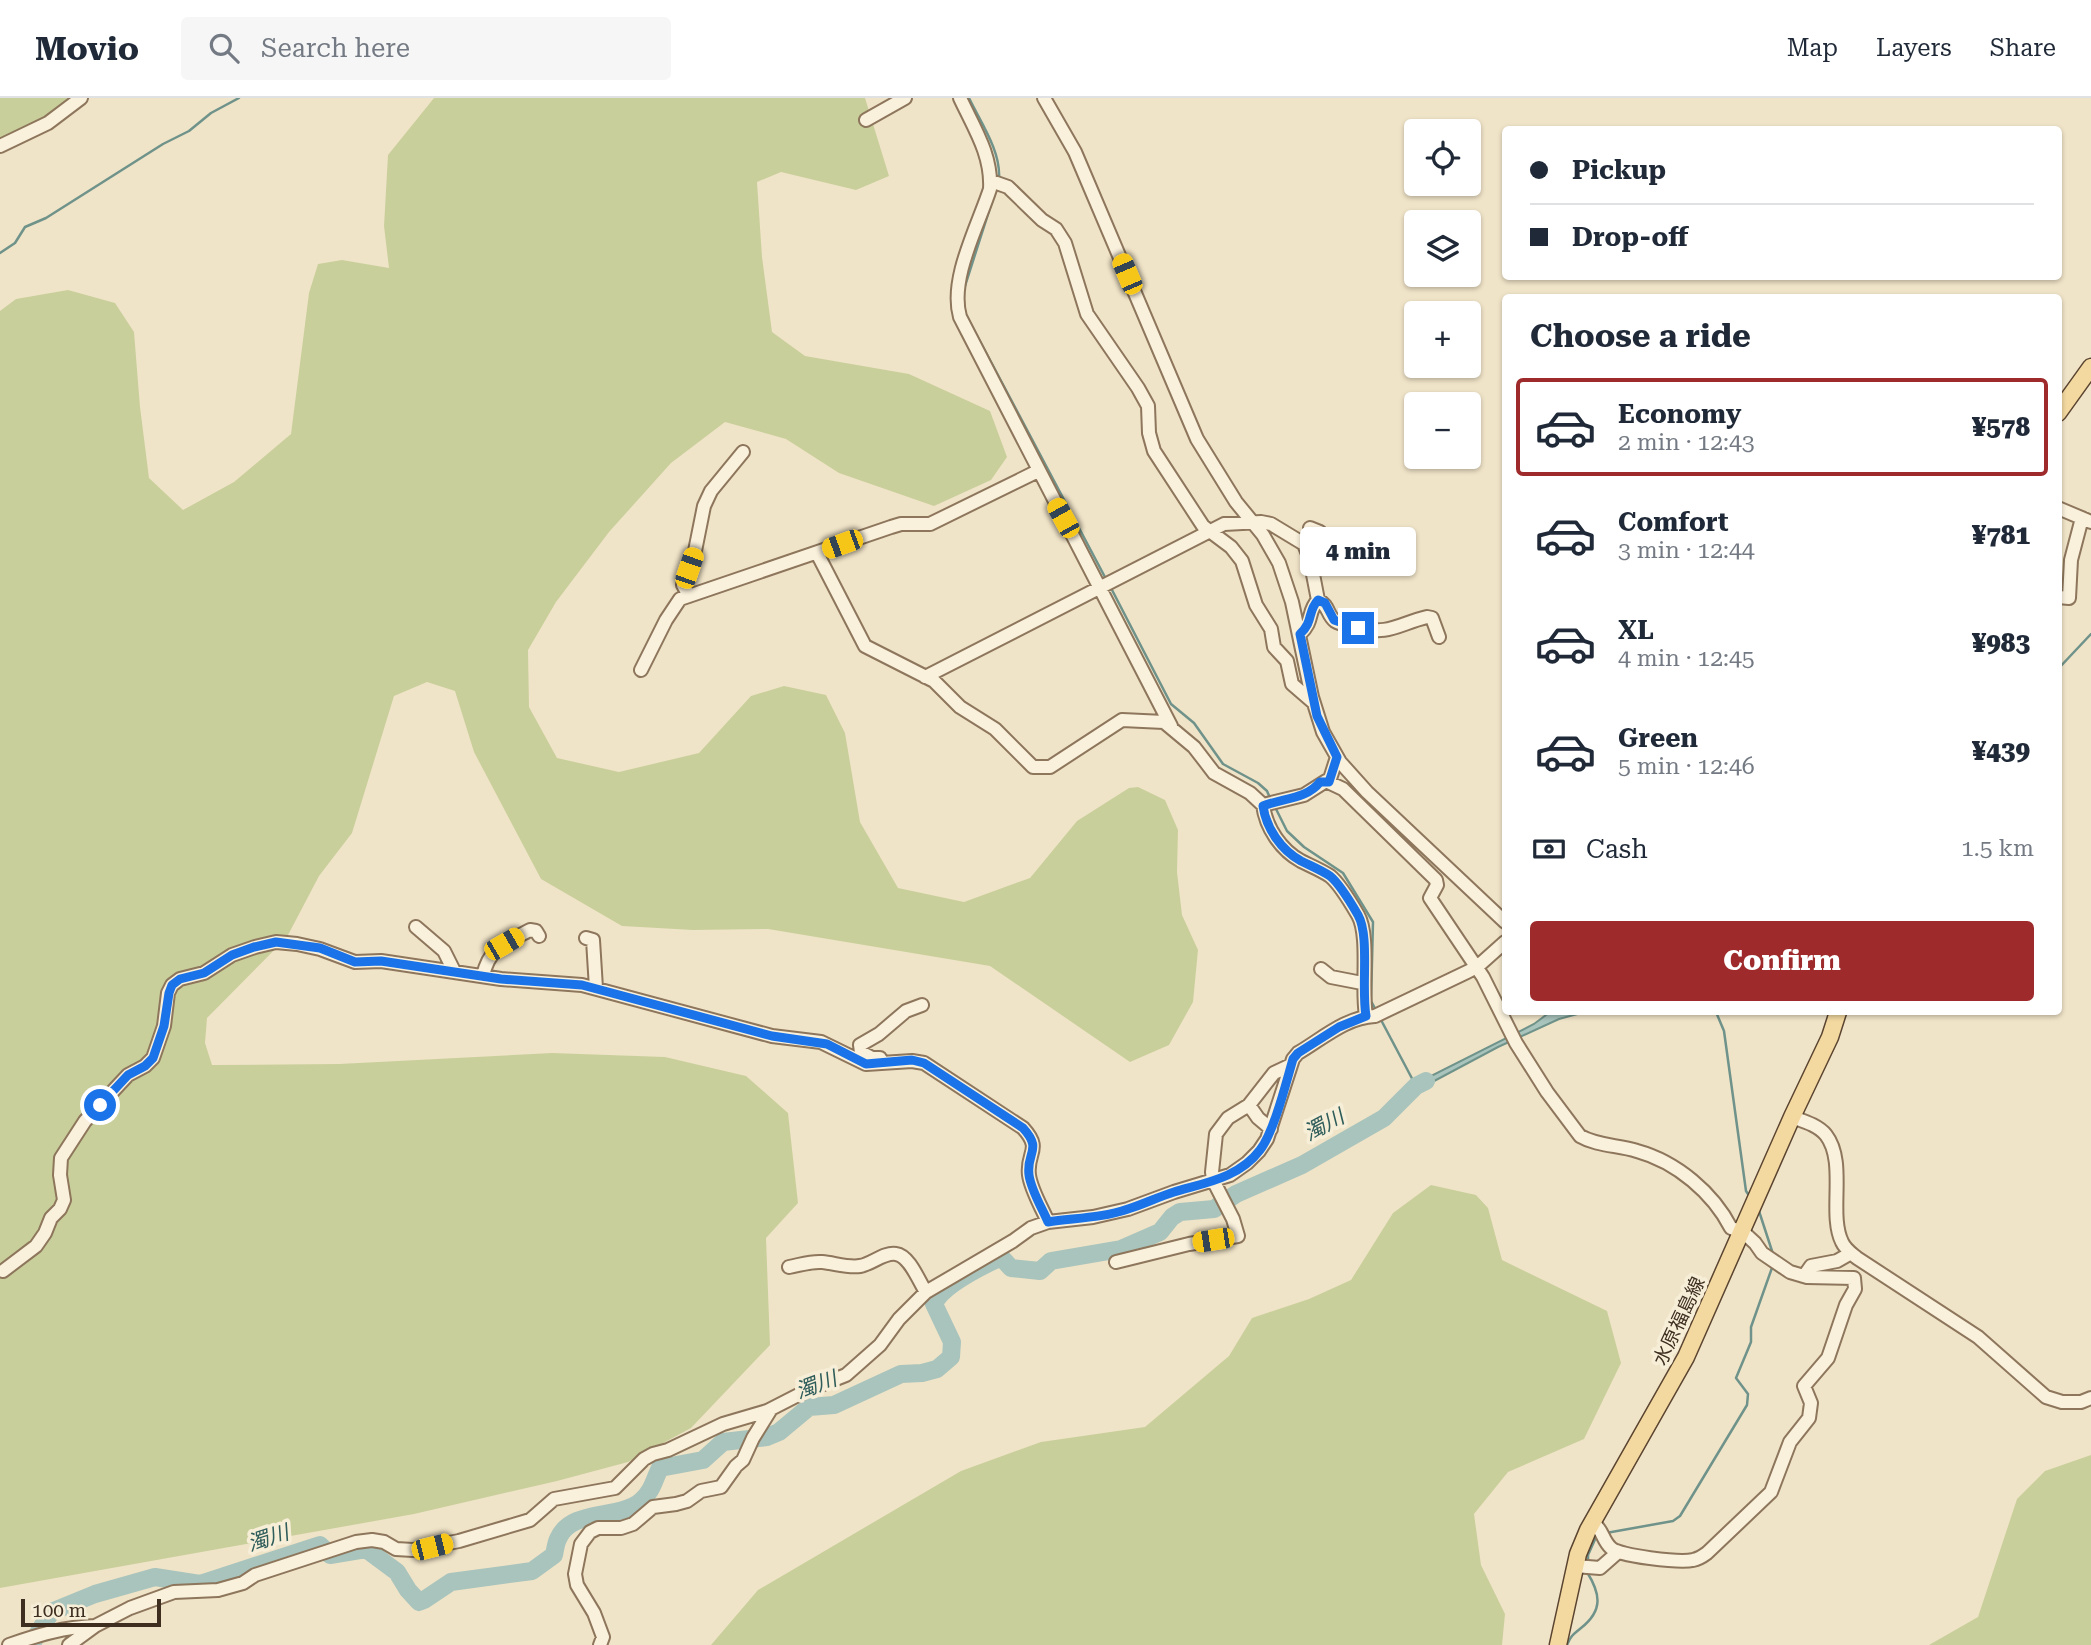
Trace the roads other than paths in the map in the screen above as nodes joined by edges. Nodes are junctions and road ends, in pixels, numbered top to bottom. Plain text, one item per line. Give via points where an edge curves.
1 (81, 98) edge
2 (905, 98) edge
3 (960, 98) edge
4 (1044, 98) edge
5 (866, 120) dead end
6 (0, 146) edge
7 (996, 182) junction
8 (2091, 367) edge
9 (2085, 384) edge
10 (2062, 409) edge
11 (743, 452) dead end
12 (1038, 471) junction
13 (2062, 510) edge
14 (2086, 520) edge
15 (1253, 523) junction
16 (1310, 528) dead end
17 (1209, 532) junction
18 (1385, 537) dead end
19 (817, 553) junction
20 (1312, 566) junction
21 (1107, 586) junction
22 (689, 596) junction
23 (2062, 597) edge
24 (1318, 600) junction
25 (1300, 634) junction
26 (1439, 636) dead end
27 (641, 670) dead end
28 (925, 677) junction
29 (1314, 704) junction
30 (1171, 726) junction
31 (1337, 757) junction
32 (1329, 782) junction
33 (1270, 803) junction
34 (1502, 920) edge
35 (416, 927) dead end
36 (539, 936) dead end
37 (586, 938) dead end
38 (1502, 945) edge
39 (1477, 967) junction
40 (1321, 969) dead end
41 (454, 971) junction
42 (483, 976) junction
43 (1362, 984) junction
44 (596, 988) junction
45 (922, 1005) dead end
46 (1375, 1014) junction
47 (1837, 1015) edge
48 (900, 1062) junction
49 (1291, 1065) junction
50 (1249, 1105) junction
51 (1792, 1116) junction
52 (1271, 1129) junction
53 (1213, 1181) junction
54 (1048, 1222) junction
55 (1743, 1231) junction
56 (1851, 1254) junction
57 (1116, 1262) dead end
58 (789, 1267) dead end
59 (3, 1270) dead end
60 (1804, 1276) junction
61 (926, 1292) junction
62 (2091, 1398) edge
63 (771, 1409) junction
64 (1592, 1522) junction
65 (1617, 1553) junction
66 (1575, 1566) junction
67 (95, 1626) junction
68 (9, 1645) edge
69 (69, 1645) edge
70 (600, 1645) edge
71 (1558, 1645) edge

1 - 6 street via 48,123
2 - 5 street
3 - 7 street
4 - 15 street via 1075,152 1197,439
7 - 12 street via 960,275 958,310
7 - 17 street via 1056,229 1065,243 1087,314 1148,406 1154,450
8 - 9 main road
9 - 10 main road
11 - 22 street via 704,506 683,585
12 - 19 street via 930,524 901,524
12 - 21 street
13 - 14 street
14 - 23 street via 2071,560 2069,598
15 - 17 street via 1224,524
15 - 20 street via 1271,524 1304,544
15 - 25 street via 1279,563
16 - 20 street via 1320,532 1324,541
17 - 21 street
17 - 29 street via 1242,561 1256,606 1287,661 1292,684
18 - 20 street via 1376,557
19 - 22 street
19 - 28 street via 864,646
20 - 24 street
21 - 28 street
21 - 30 street
22 - 27 street via 680,599 666,620
24 - 25 street
24 - 26 street via 1339,623 1372,632 1427,617 1432,618
25 - 29 street
28 - 30 street via 995,729 1033,767 1059,762 1122,720
29 - 31 street
30 - 33 street via 1213,773
31 - 32 street
31 - 34 street via 1367,792
32 - 33 street via 1320,782 1304,795
32 - 39 street via 1343,789 1436,880 1430,898
33 - 43 street via 1265,820 1286,849 1332,877 1359,916 1364,929
35 - 41 street via 444,951
36 - 42 street via 530,930 491,953
37 - 44 street via 593,940
38 - 39 street
39 - 46 street
39 - 55 street via 1516,1042 1580,1136 1638,1151 1678,1170 1711,1199 1731,1228
40 - 43 street via 1331,977
41 - 42 street
41 - 59 street via 355,962 320,948 276,942 232,955 204,973 180,979 169,993 153,1058 128,1075 85,1121 61,1158 64,1200 60,1209 36,1246
42 - 44 street
43 - 46 street
44 - 48 street via 772,1036 827,1044 866,1064
45 - 48 street via 860,1045 864,1055
46 - 49 street via 1339,1027 1298,1053
47 - 51 main road, 水原福島線
48 - 54 street via 924,1063 1023,1128 1034,1147 1029,1177
49 - 50 street via 1274,1073
49 - 52 street
50 - 52 street
50 - 53 street via 1228,1118 1216,1134
51 - 55 main road, 水原福島線
51 - 56 street via 1815,1126 1830,1143 1838,1231
52 - 53 street via 1247,1163
53 - 54 street via 1128,1209
53 - 57 street via 1238,1237
54 - 61 street
55 - 60 street via 1762,1253
55 - 64 main road, 水原福島線 via 1686,1357
56 - 60 street via 1811,1266
56 - 62 street via 1978,1336 2046,1397 2062,1402
58 - 61 street via 819,1262 856,1267 895,1254 902,1256
60 - 65 street via 1852,1277 1856,1284 1828,1358 1804,1386 1811,1403 1809,1418 1790,1442 1771,1492 1697,1560
61 - 63 street via 880,1345 846,1375
63 - 67 street via 723,1424 644,1459 615,1489 554,1499 530,1520 507,1528 413,1550 372,1540 356,1542 218,1590 174,1592
63 - 70 street via 743,1461 721,1487 701,1491 687,1501 653,1507 633,1524 598,1528 585,1538 575,1574 603,1637
64 - 65 street
64 - 66 main road, 水原福島線
65 - 66 street via 1600,1568
66 - 71 main road, 水原福島線
67 - 68 street via 50,1631
67 - 69 street

